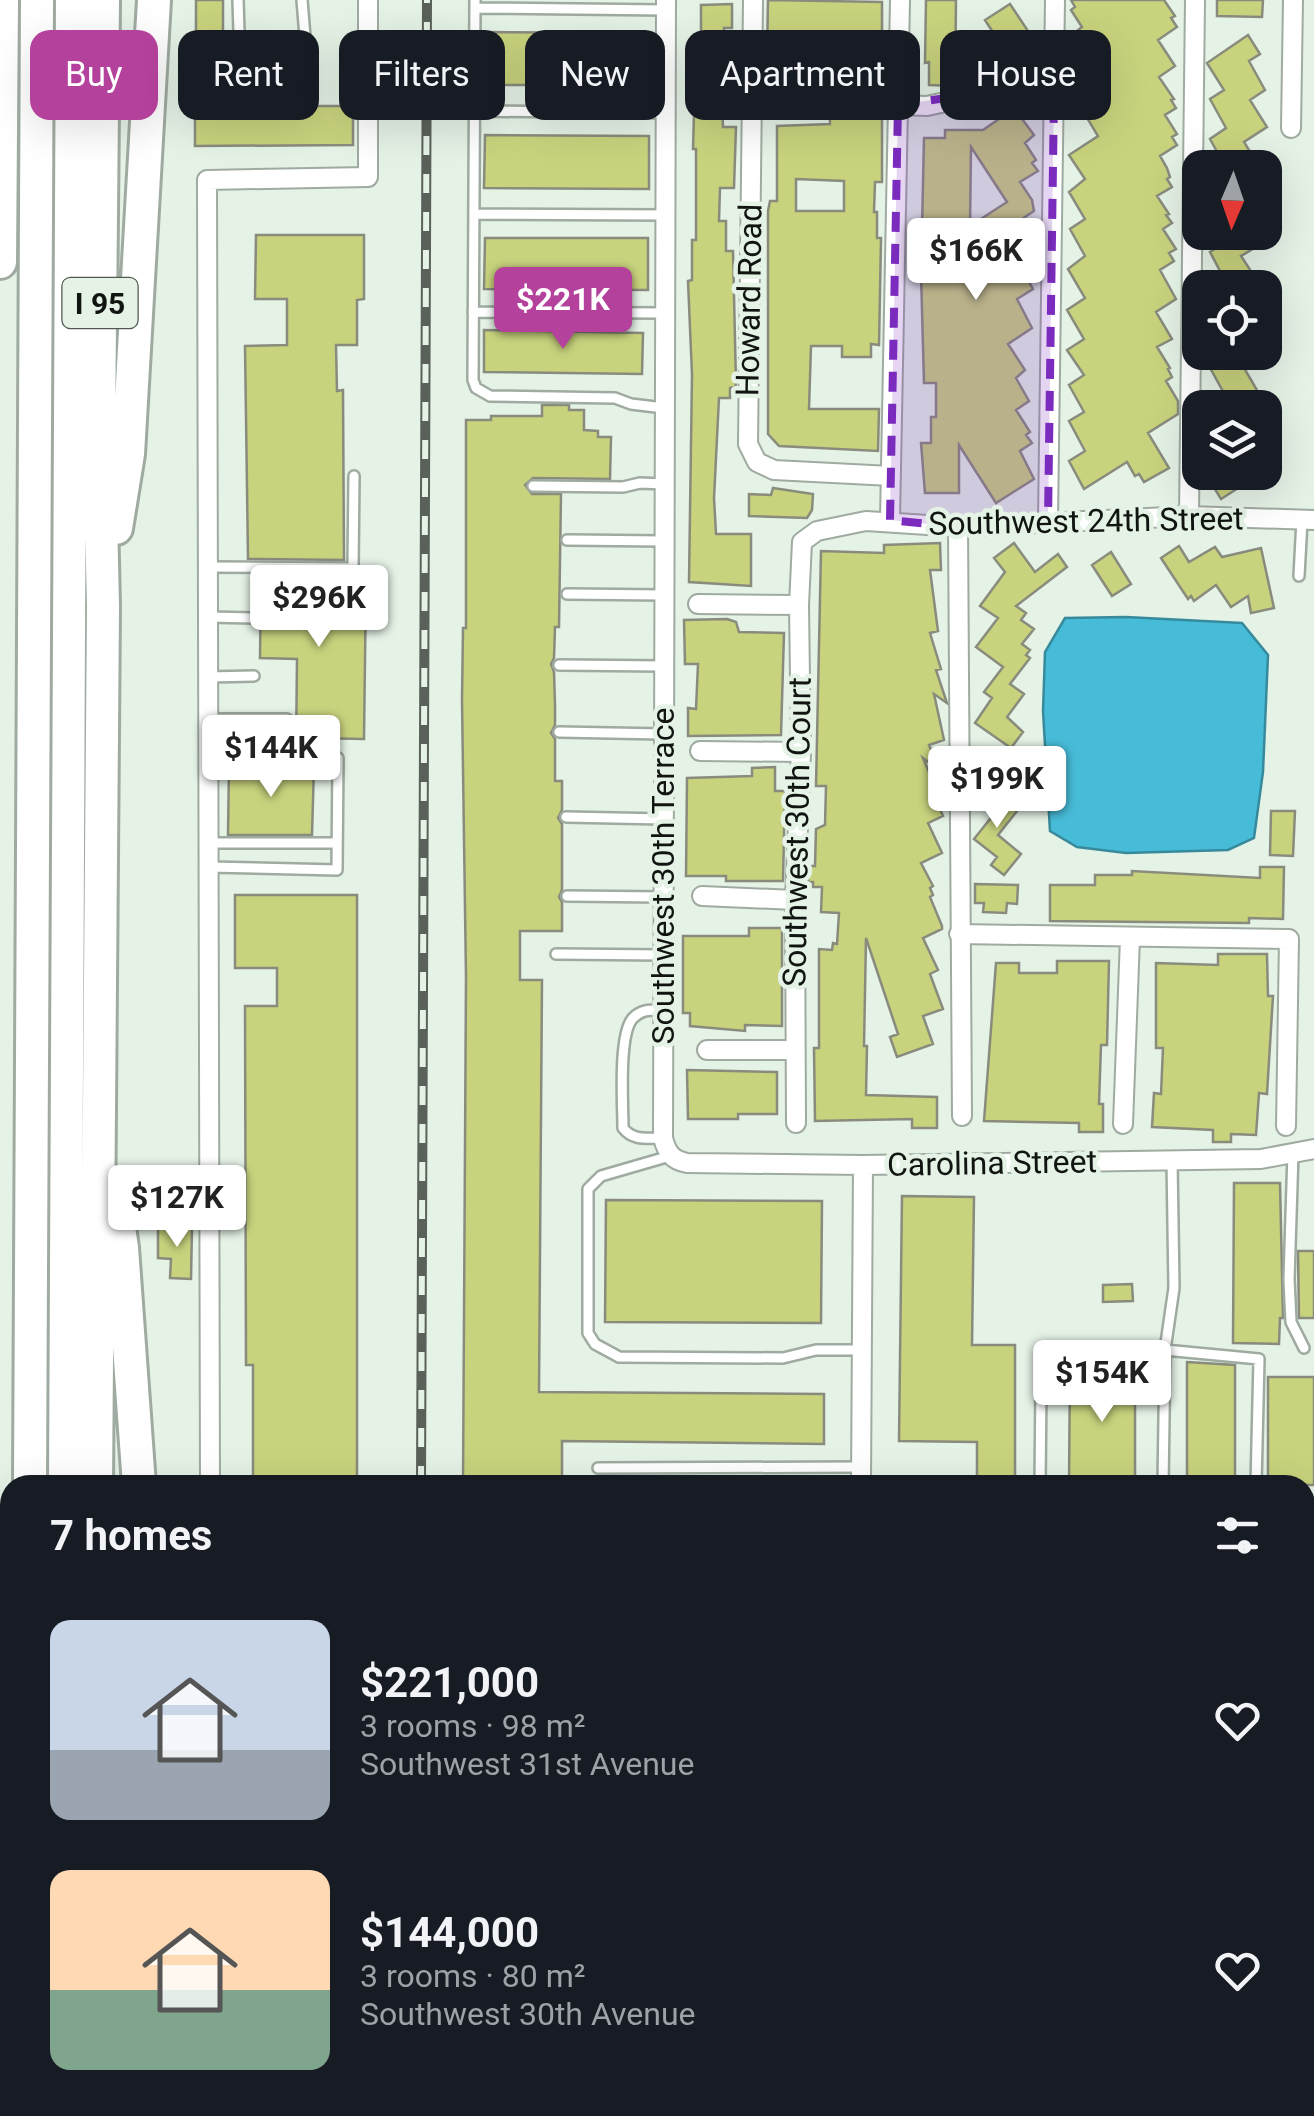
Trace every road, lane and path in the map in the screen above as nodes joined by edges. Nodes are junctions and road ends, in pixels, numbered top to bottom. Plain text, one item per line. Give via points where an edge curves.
1 (2, 0) edge
2 (36, 0) edge
3 (72, 0) edge
4 (103, 0) edge
5 (154, 0) edge
6 (238, 0) edge
7 (302, 0) edge
8 (368, 0) edge
9 (752, 0) edge
10 (900, 0) edge
11 (1056, 0) edge
12 (1195, 0) edge
13 (1293, 0) edge
14 (475, 4) edge
15 (666, 5) edge
16 (1, 12) edge
17 (475, 30) edge
18 (899, 30) edge
19 (1055, 30) edge
20 (505, 111) edge
21 (666, 113) junction
22 (474, 120) edge
23 (898, 120) edge
24 (1054, 120) edge
25 (1291, 128) dead end
26 (474, 214) junction
27 (665, 214) junction
28 (0, 262) edge
29 (474, 312) junction
30 (664, 313) junction
31 (664, 408) junction
32 (354, 476) dead end
33 (891, 476) junction
34 (665, 484) junction
35 (533, 486) dead end
36 (1188, 516) junction
37 (890, 520) junction
38 (1048, 520) junction
39 (1308, 520) edge
40 (958, 527) junction
41 (568, 540) dead end
42 (664, 541) junction
43 (802, 542) joint
44 (208, 567) junction
45 (1299, 576) dead end
46 (567, 594) dead end
47 (664, 595) junction
48 (698, 604) dead end
49 (799, 605) junction
50 (103, 606) junction
51 (208, 617) junction
52 (254, 618) dead end
53 (558, 666) dead end
54 (662, 666) junction
55 (208, 676) junction
56 (254, 676) dead end
57 (208, 718) junction
58 (288, 719) dead end
59 (559, 732) dead end
60 (662, 734) junction
61 (700, 751) dead end
62 (801, 752) junction
63 (208, 756) junction
64 (566, 817) dead end
65 (662, 819) junction
66 (208, 842) junction
67 (338, 843) junction
68 (208, 867) junction
69 (567, 896) dead end
70 (662, 896) junction
71 (702, 896) dead end
72 (795, 900) junction
73 (959, 934) junction
74 (1130, 938) junction
75 (556, 954) dead end
76 (662, 956) junction
77 (662, 1010) junction
78 (707, 1050) dead end
79 (795, 1050) junction
80 (97, 1076) junction
81 (962, 1116) dead end
82 (796, 1122) dead end
83 (1123, 1124) dead end
84 (1286, 1126) dead end
85 (663, 1138) junction
86 (1314, 1149) edge
87 (1294, 1153) junction
88 (670, 1156) junction
89 (1172, 1160) junction
90 (863, 1165) junction
91 (1304, 1348) dead end
92 (862, 1350) junction
93 (1165, 1350) junction
94 (598, 1468) dead end
95 (30, 1475) edge
96 (64, 1475) edge
97 (96, 1475) edge
98 (137, 1475) edge
99 (210, 1475) edge
100 (828, 1475) edge
101 (861, 1475) edge
102 (1040, 1475) edge
103 (1163, 1475) edge
104 (1256, 1475) edge

1 - 16 highway
2 - 95 highway
3 - 96 highway
4 - 50 highway, I 95
5 - 50 highway via 128,454
6 - 7 lane via 240,63 307,61
8 - 44 street via 368,177 207,180
9 - 33 street, Howard Road via 748,444 758,462 774,470
10 - 18 street
11 - 19 street
12 - 36 street
13 - 25 street
14 - 15 lane
14 - 17 lane
15 - 21 street, Southwest 30th Terrace
16 - 28 highway
20 - 21 lane
21 - 27 street, Southwest 30th Terrace
22 - 26 lane
23 - 33 street
24 - 38 street
26 - 27 lane
26 - 29 lane
27 - 30 street, Southwest 30th Terrace
29 - 30 lane
29 - 31 lane via 473,380 482,393 615,398
30 - 31 street, Southwest 30th Terrace
31 - 34 street, Southwest 30th Terrace
32 - 44 lane via 353,568
33 - 37 street
34 - 35 lane
34 - 42 street, Southwest 30th Terrace
36 - 38 street, Southwest 24th Street
36 - 39 street, Southwest 24th Street
37 - 40 street, Southwest 24th Street
37 - 43 street, Southwest 24th Street via 817,531
38 - 40 street, Southwest 24th Street
39 - 45 lane
40 - 73 street
41 - 42 lane
42 - 47 street, Southwest 30th Terrace
43 - 49 street, Southwest 30th Court
44 - 51 street
46 - 47 lane
47 - 54 street, Southwest 30th Terrace
48 - 49 street
49 - 62 street, Southwest 30th Court
50 - 80 highway, I 95
51 - 52 lane
51 - 55 street
53 - 54 lane
54 - 60 street, Southwest 30th Terrace
55 - 56 lane
55 - 57 street
57 - 58 lane
57 - 63 street
59 - 60 lane
60 - 65 street, Southwest 30th Terrace
61 - 62 street
62 - 72 street, Southwest 30th Court
63 - 66 street
63 - 67 lane via 338,758
64 - 65 lane
65 - 70 street, Southwest 30th Terrace
66 - 67 lane
66 - 68 street
67 - 68 lane via 337,870
68 - 99 street
69 - 70 lane
70 - 76 street, Southwest 30th Terrace
71 - 72 street
72 - 79 street, Southwest 30th Court
73 - 74 street
73 - 81 street
74 - 83 street
74 - 84 street via 1289,939
75 - 76 lane
76 - 77 street, Southwest 30th Terrace
77 - 85 street, Southwest 30th Terrace
77 - 85 lane via 644,1010 625,1032 623,1128 629,1136
78 - 79 street
79 - 82 street, Southwest 30th Court
80 - 97 highway, I 95
80 - 98 highway via 122,1248
85 - 88 street, Southwest 30th Terrace
86 - 87 street, Carolina Street
87 - 89 street, Carolina Street
87 - 91 lane via 1289,1279 1292,1322
88 - 90 street, Carolina Street via 687,1163
88 - 92 lane via 602,1176 588,1189 588,1333 595,1344 618,1358 784,1358
89 - 90 street, Carolina Street
89 - 93 lane via 1174,1288
90 - 92 street
92 - 101 street
93 - 102 lane via 1052,1350 1041,1385
93 - 103 lane
93 - 104 lane via 1259,1360
94 - 100 lane

